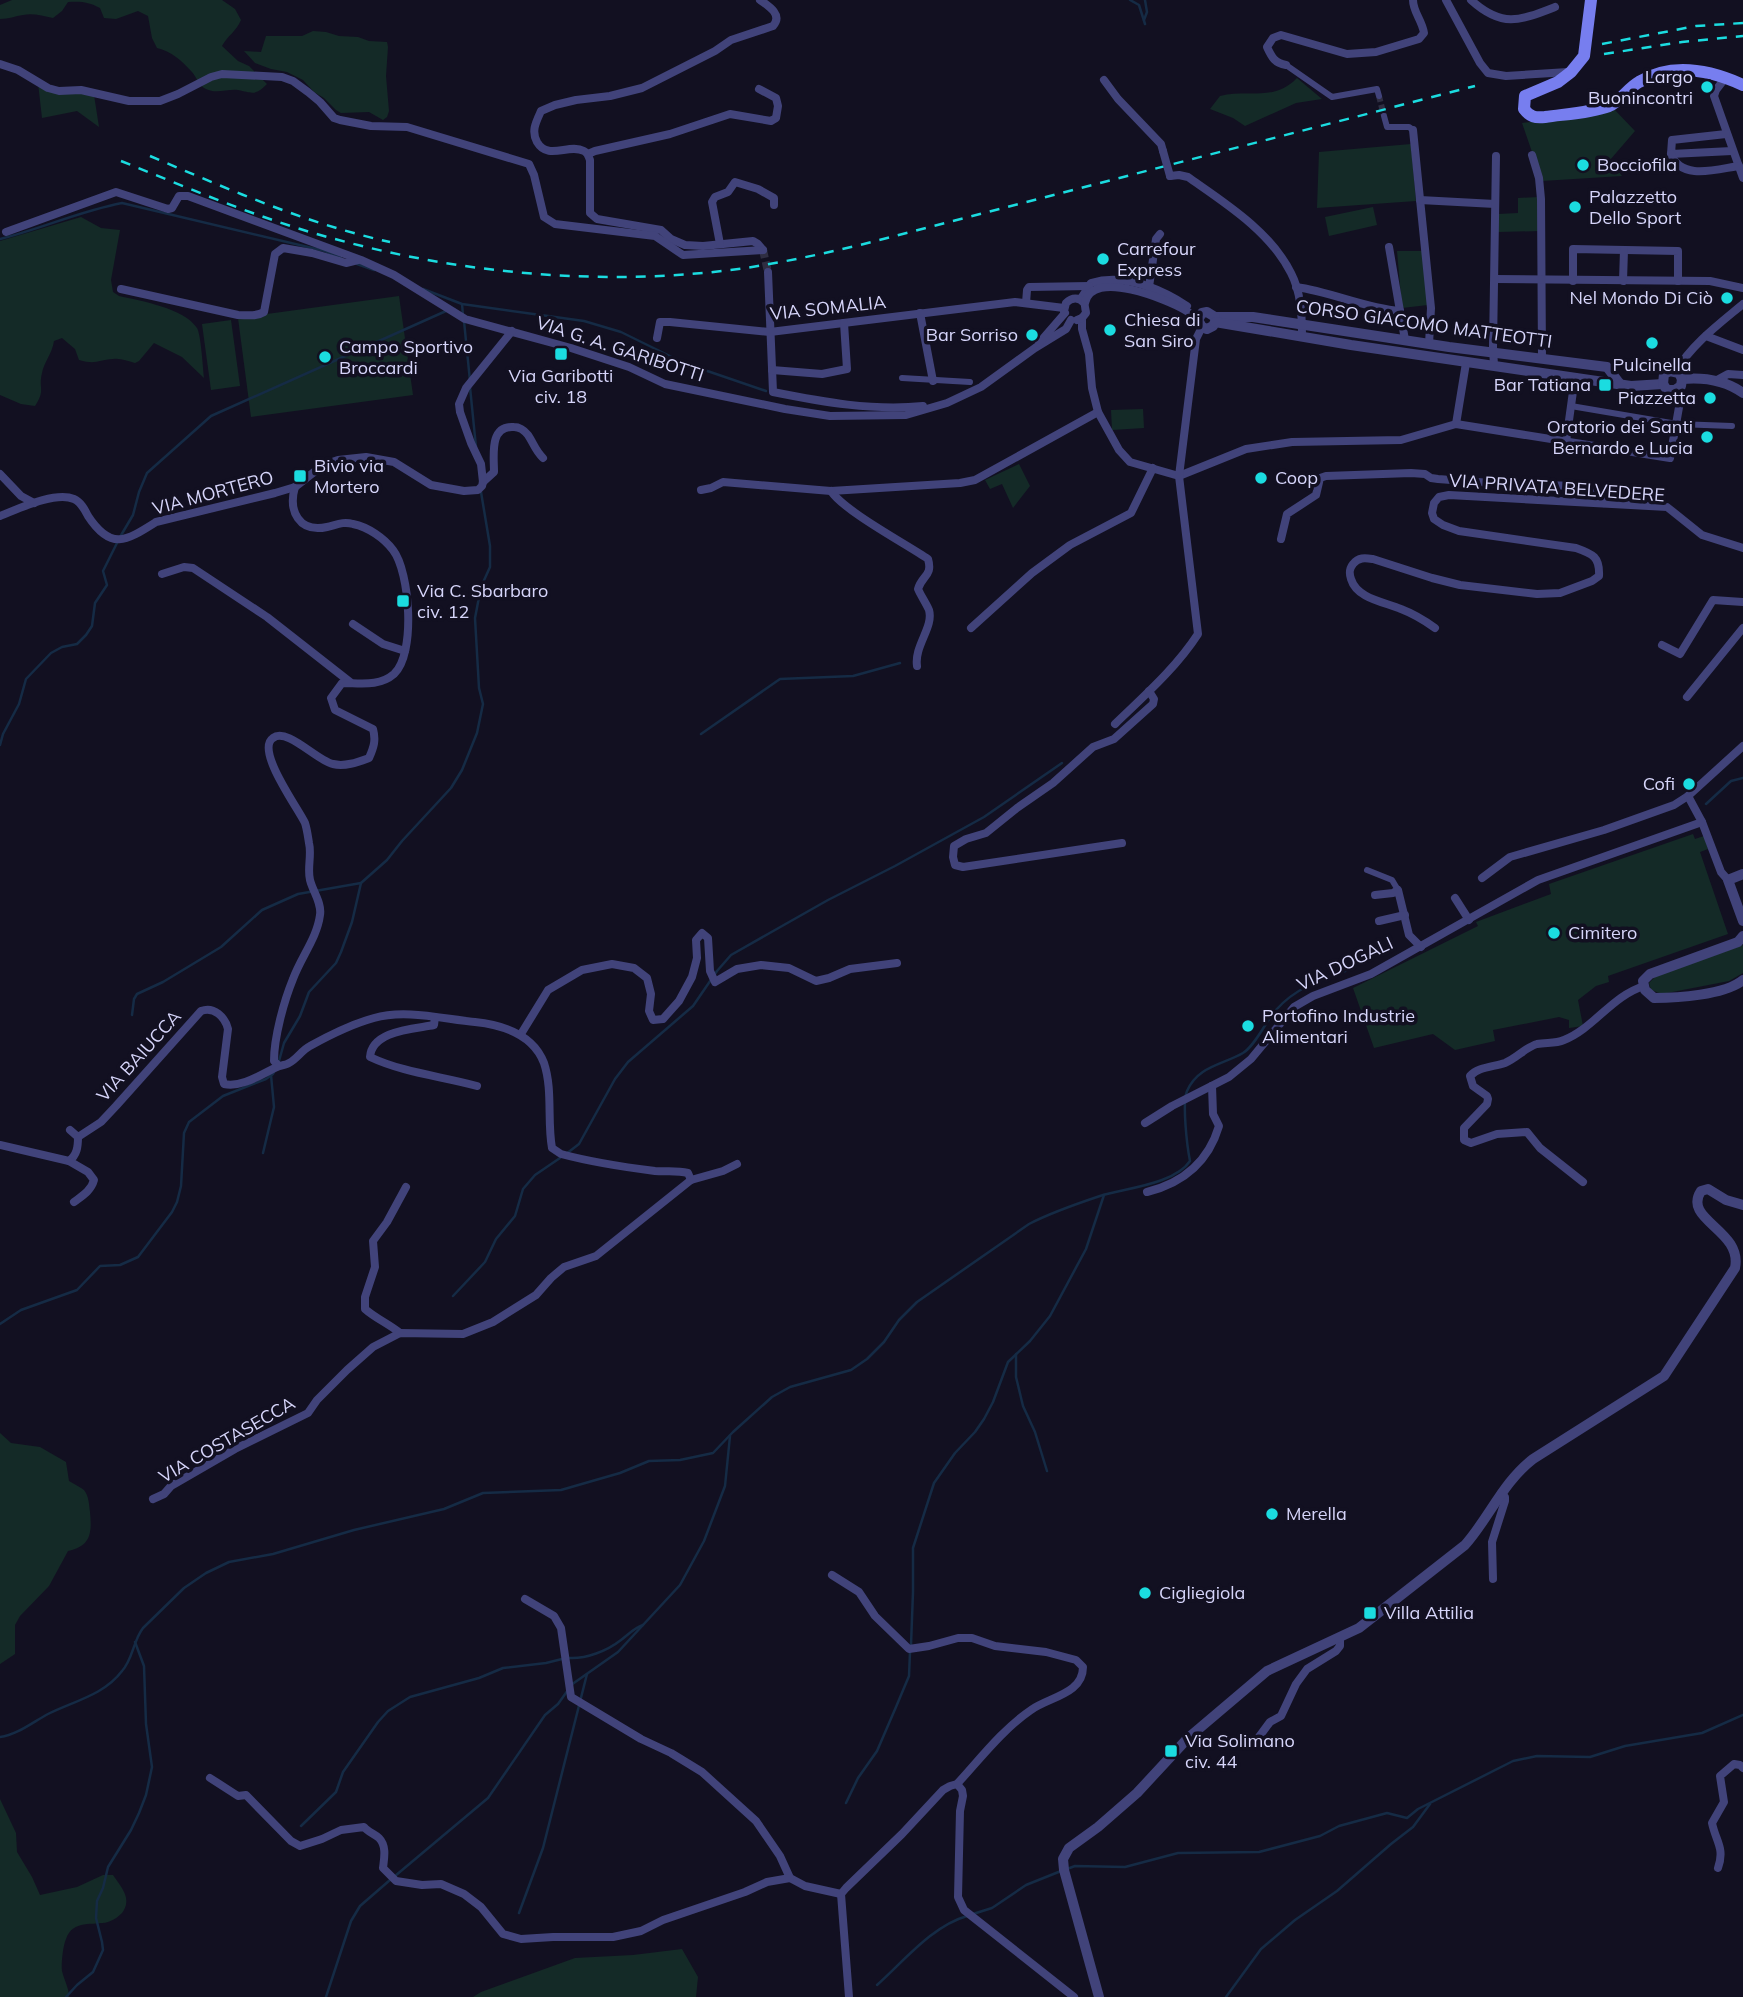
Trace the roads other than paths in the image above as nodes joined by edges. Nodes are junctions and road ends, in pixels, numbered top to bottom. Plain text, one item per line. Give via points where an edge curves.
1 (760, 0) edge
2 (1413, 0) edge
3 (1446, 0) edge
4 (1471, 0) edge
5 (1591, 0) edge
6 (1555, 7) dead end
7 (0, 64) edge
8 (1286, 65) joint
9 (1571, 72) junction
10 (1726, 77) junction
11 (1104, 80) dead end
12 (1743, 85) edge
13 (759, 89) dead end
14 (1379, 96) dead end
15 (1384, 116) dead end
16 (1413, 130) joint
17 (1726, 134) junction
18 (1732, 151) junction
19 (588, 154) junction
20 (1671, 154) junction
21 (1532, 155) dead end
22 (1496, 156) dead end
23 (1739, 166) junction
24 (1743, 178) edge
25 (1420, 200) junction
26 (1495, 204) junction
27 (774, 205) dead end
28 (6, 232) dead end
29 (1160, 234) dead end
30 (720, 244) junction
31 (1389, 247) dead end
32 (1623, 250) junction
33 (361, 260) junction
34 (768, 272) tunnel mouth
35 (1494, 279) junction
36 (1541, 280) junction
37 (1573, 281) junction
38 (1623, 281) junction
39 (1678, 281) junction
40 (1089, 286) junction
41 (1149, 287) junction
42 (1296, 287) junction
43 (1743, 288) edge
44 (121, 289) dead end
45 (1082, 302) junction
46 (1026, 303) junction
47 (1743, 304) edge
48 (1400, 311) junction
49 (920, 313) junction
50 (1065, 315) junction
51 (1082, 318) junction
52 (1200, 321) junction
53 (844, 323) junction
54 (1082, 328) junction
55 (1066, 329) junction
56 (512, 331) junction
57 (1302, 331) junction
58 (770, 332) junction
59 (1706, 336) junction
60 (657, 338) dead end
61 (1405, 340) junction
62 (1429, 344) junction
63 (1035, 348) junction
64 (1743, 350) edge
65 (1494, 352) junction
66 (1542, 358) junction
67 (1466, 363) junction
68 (1494, 366) junction
69 (772, 370) junction
70 (1743, 375) edge
71 (1575, 377) junction
72 (902, 378) dead end
73 (1679, 380) junction
74 (1717, 380) junction
75 (933, 381) junction
76 (970, 382) dead end
77 (1620, 384) junction
78 (1663, 384) junction
79 (1743, 393) edge
80 (947, 404) junction
81 (1571, 406) junction
82 (1098, 412) junction
83 (1456, 424) junction
84 (1677, 424) junction
85 (1732, 426) dead end
86 (1566, 442) junction
87 (543, 458) dead end
88 (1153, 468) junction
89 (0, 474) edge
90 (1179, 477) junction
91 (483, 482) junction
92 (295, 487) junction
93 (701, 490) dead end
94 (831, 491) junction
95 (34, 503) junction
96 (1604, 503) junction
97 (0, 516) edge
98 (1281, 539) dead end
99 (1743, 548) edge
100 (162, 574) dead end
101 (1743, 602) edge
102 (353, 624) dead end
103 (971, 628) dead end
104 (1435, 628) dead end
105 (1743, 628) edge
106 (1661, 645) dead end
107 (405, 651) junction
108 (917, 666) dead end
109 (353, 683) junction
110 (1150, 691) junction
111 (1687, 697) dead end
112 (1115, 724) dead end
113 (1743, 746) edge
114 (1688, 796) junction
115 (1702, 822) junction
116 (1122, 843) dead end
117 (1367, 870) dead end
118 (1743, 874) edge
119 (1482, 878) dead end
120 (1728, 880) junction
121 (1398, 890) junction
122 (1376, 895) dead end
123 (1455, 898) dead end
124 (1405, 915) junction
125 (1469, 920) junction
126 (1379, 921) dead end
127 (1743, 921) edge
128 (1743, 936) edge
129 (1421, 947) junction
130 (897, 963) dead end
131 (1743, 980) edge
132 (1644, 986) junction
133 (435, 1017) junction
134 (521, 1034) junction
135 (279, 1066) junction
136 (477, 1086) dead end
137 (1212, 1086) junction
138 (1145, 1123) dead end
139 (70, 1130) dead end
140 (78, 1137) junction
141 (0, 1145) edge
142 (69, 1161) junction
143 (737, 1164) dead end
144 (691, 1180) junction
145 (1583, 1182) dead end
146 (406, 1187) dead end
147 (1147, 1192) dead end
148 (74, 1202) dead end
149 (1743, 1205) edge
150 (400, 1333) junction
151 (1501, 1493) junction
152 (153, 1499) dead end
153 (832, 1575) dead end
154 (1493, 1579) dead end
155 (525, 1599) dead end
156 (1340, 1638) junction
157 (1253, 1745) dead end
158 (1743, 1768) edge
159 (210, 1778) dead end
160 (957, 1784) junction
161 (1718, 1868) dead end
162 (790, 1878) junction
163 (841, 1894) junction
164 (849, 1997) edge
165 (1074, 1997) edge
166 (1100, 1997) edge

1 - 19 street via 775,12 773,26 731,40 642,88 541,111 534,125 540,147 551,152 573,148
2 - 8 street via 1422,23 1419,39 1376,52 1348,54 1281,35 1267,47 1277,63
3 - 9 street via 1488,73
4 - 6 street via 1500,19 1532,16
5 - 9 main road via 1584,56
7 - 30 street via 48,88 129,101 160,101 222,74 282,77 308,92 334,118 407,127 529,164 544,217 555,224 655,236 683,255 763,250 753,241
8 - 14 street via 1332,97 1377,89
9 - 10 main road via 1525,96 1524,109 1529,115 1537,118 1613,105 1638,82 1661,72 1697,69
10 - 12 main road
10 - 17 street via 1714,96
11 - 42 street, bridge via 1161,144 1170,176 1188,177 1236,212 1284,261
13 - 19 street via 776,98 776,118 771,121 730,114
15 - 16 street via 1387,127
16 - 25 street
17 - 18 street
17 - 20 street via 1672,140
18 - 20 street
18 - 23 street
19 - 30 street via 590,213 597,219 661,230 685,245
20 - 23 street via 1680,168 1687,170
21 - 36 street via 1541,199
22 - 26 street
23 - 24 street
25 - 26 street
25 - 62 street via 1431,308
26 - 35 street
27 - 30 street via 774,198 735,183 715,197 712,202
28 - 33 street, VIA G. A. GARIBOTTI via 116,192 168,209 179,196
29 - 41 street
31 - 48 street
32 - 37 street via 1573,249
32 - 38 street
32 - 39 street via 1678,250
33 - 44 street via 346,263 283,248 275,254 264,312 249,316
33 - 56 street, VIA G. A. GARIBOTTI via 465,318
34 - 58 street
35 - 36 street
35 - 65 street
36 - 37 street
36 - 66 street
37 - 38 street
38 - 39 street
39 - 43 street
40 - 41 street via 1121,278
40 - 45 street
40 - 46 street via 1029,287
41 - 52 street via 1172,296
42 - 48 street
42 - 57 street
45 - 50 street via 1066,303
45 - 51 street via 1086,313
45 - 52 street via 1098,288 1125,288 1186,310
46 - 49 street, VIA SOMALIA
46 - 50 street, VIA SOMALIA via 1054,307
47 - 59 street
48 - 61 street
49 - 53 street, VIA SOMALIA
49 - 75 street
50 - 51 street
50 - 55 street, VIA G. A. GARIBOTTI
50 - 63 street, VIA G. A. GARIBOTTI
51 - 54 street
52 - 57 street, CORSO GIACOMO MATTEOTTI via 1211,328 1215,319
52 - 90 street
53 - 58 street, VIA SOMALIA
53 - 69 street via 846,369 822,374
54 - 55 street
54 - 82 street
55 - 63 street, VIA G. A. GARIBOTTI
56 - 80 street, VIA G. A. GARIBOTTI via 665,384 796,411 830,416 906,415
56 - 91 street via 466,388 459,404
57 - 61 street, CORSO GIACOMO MATTEOTTI
57 - 67 street, CORSO GIACOMO MATTEOTTI
58 - 60 street, VIA SOMALIA via 660,322
58 - 69 street
59 - 64 street
59 - 73 street via 1684,357
61 - 62 street, CORSO GIACOMO MATTEOTTI
62 - 65 street, CORSO GIACOMO MATTEOTTI
63 - 80 street, VIA G. A. GARIBOTTI via 981,387
65 - 66 street, CORSO GIACOMO MATTEOTTI
65 - 68 street
66 - 77 street, CORSO GIACOMO MATTEOTTI via 1607,368
67 - 68 street, CORSO GIACOMO MATTEOTTI
67 - 83 street
68 - 71 street, CORSO GIACOMO MATTEOTTI
69 - 80 street via 773,393 897,409
70 - 74 street via 1728,374
71 - 77 street, CORSO GIACOMO MATTEOTTI
71 - 81 street
72 - 75 street
73 - 74 street
73 - 78 street via 1671,391
73 - 78 street via 1670,371 1662,377
73 - 84 street
74 - 79 street
75 - 76 street
77 - 78 street, CORSO GIACOMO MATTEOTTI
81 - 84 street
81 - 86 street
82 - 88 street via 1130,462
82 - 94 street via 975,480
83 - 86 street
83 - 90 street via 1401,440 1292,442 1246,449
84 - 85 street
84 - 86 street via 1670,458
87 - 91 street via 527,434 518,427 507,427 498,432 494,472
88 - 90 street
88 - 103 street via 1131,513 1070,545
89 - 95 street
90 - 110 street via 1198,634
91 - 92 street, VIA MORTERO via 478,490 464,491 431,485 394,462 366,457 323,466
92 - 95 street, VIA MORTERO via 156,522 120,540 99,532 73,499
92 - 107 street via 292,505 305,525 325,528 351,523 378,536 395,552 408,605
93 - 94 street via 723,482
94 - 108 street via 864,519 928,558 929,575 918,589 929,621 918,647
95 - 97 street
96 - 98 street via 1578,486 1438,479 1411,473 1326,476 1316,495 1287,514
96 - 99 street, VIA PRIVATA BELVEDERE via 1667,507 1702,535
96 - 104 street, VIA PRIVATA BELVEDERE via 1449,495 1434,503 1434,519 1459,531 1590,553 1598,561 1599,576 1560,593 1460,585 1373,559 1355,561 1350,576 1363,595
100 - 109 street via 193,568
101 - 106 street via 1713,600 1680,654
102 - 107 street via 383,644
105 - 111 street
107 - 109 street via 395,673 369,685
109 - 135 street via 342,683 331,698 335,710 373,729 369,758 333,764 285,736 276,735 268,745 284,788 305,823 309,878 321,912 280,1020 274,1051
110 - 112 street
110 - 116 street via 1153,704 1114,739 1093,747 986,833 954,846 953,857 955,865 963,867
113 - 114 street
114 - 115 street
114 - 119 street via 1604,830 1510,857
115 - 120 street
115 - 125 street, VIA DOGALI via 1538,880
117 - 121 street via 1392,880
118 - 120 street
120 - 127 street
121 - 122 street
121 - 124 street
123 - 125 street
124 - 126 street
124 - 129 street via 1409,935
125 - 129 street, VIA DOGALI
128 - 132 street via 1738,942 1650,974
129 - 137 street, VIA DOGALI via 1294,1007 1251,1059
130 - 134 street via 850,969 816,981 789,968 761,965 737,969 715,982 708,938 702,933 696,940 692,977 663,1018 653,1020 649,1011 647,978 634,968 612,964 582,970 548,990
131 - 132 street via 1729,989 1674,998 1654,998
132 - 145 street via 1610,1005 1567,1039 1527,1048 1508,1062 1470,1076 1473,1086 1489,1099 1464,1128 1464,1140 1471,1143 1497,1134 1527,1132
133 - 134 street
133 - 135 street via 376,1017
133 - 136 street via 434,1025 400,1030 381,1039 370,1057 426,1076
134 - 144 street via 537,1049 544,1064 552,1148 610,1164 683,1171
135 - 140 street, VIA BAIUCCA via 261,1076 224,1084 228,1029 226,1021 206,1009 101,1122
137 - 138 street, VIA DOGALI
137 - 147 street via 1213,1114 1219,1126 1207,1155 1167,1187
139 - 140 street
140 - 142 street
141 - 142 street
142 - 148 street via 94,1180
143 - 144 street
144 - 150 street via 596,1256 564,1267 536,1295 493,1322 463,1334
146 - 150 street via 373,1241 375,1267 364,1302 369,1313
149 - 151 street via 1708,1189 1697,1196 1699,1209 1731,1241 1738,1256 1735,1268 1670,1368 1655,1383 1518,1470
150 - 152 street, VIA COSTASECCA via 373,1347 308,1413 235,1449
151 - 154 street via 1505,1501 1492,1542
151 - 156 street via 1465,1545 1377,1616
153 - 160 street via 859,1592 875,1616 909,1649 972,1638 995,1646 1046,1652 1076,1660 1083,1667 1077,1686 1032,1709
155 - 162 street via 554,1616 561,1628 571,1697 693,1766 756,1821
156 - 157 street via 1336,1651 1307,1669 1281,1716
156 - 166 street via 1267,1671 1188,1738 1137,1793 1066,1851 1064,1870
158 - 161 street via 1734,1764 1720,1776 1724,1802 1712,1823 1721,1850
159 - 162 street via 238,1796 246,1795 300,1846 341,1830 364,1828 379,1838 384,1847 383,1868 397,1881 441,1884 464,1894 503,1934 521,1939 613,1937 641,1931 767,1881
160 - 163 street via 943,1790
160 - 165 street via 963,1796 958,1897 964,1910
162 - 163 street
163 - 164 street

